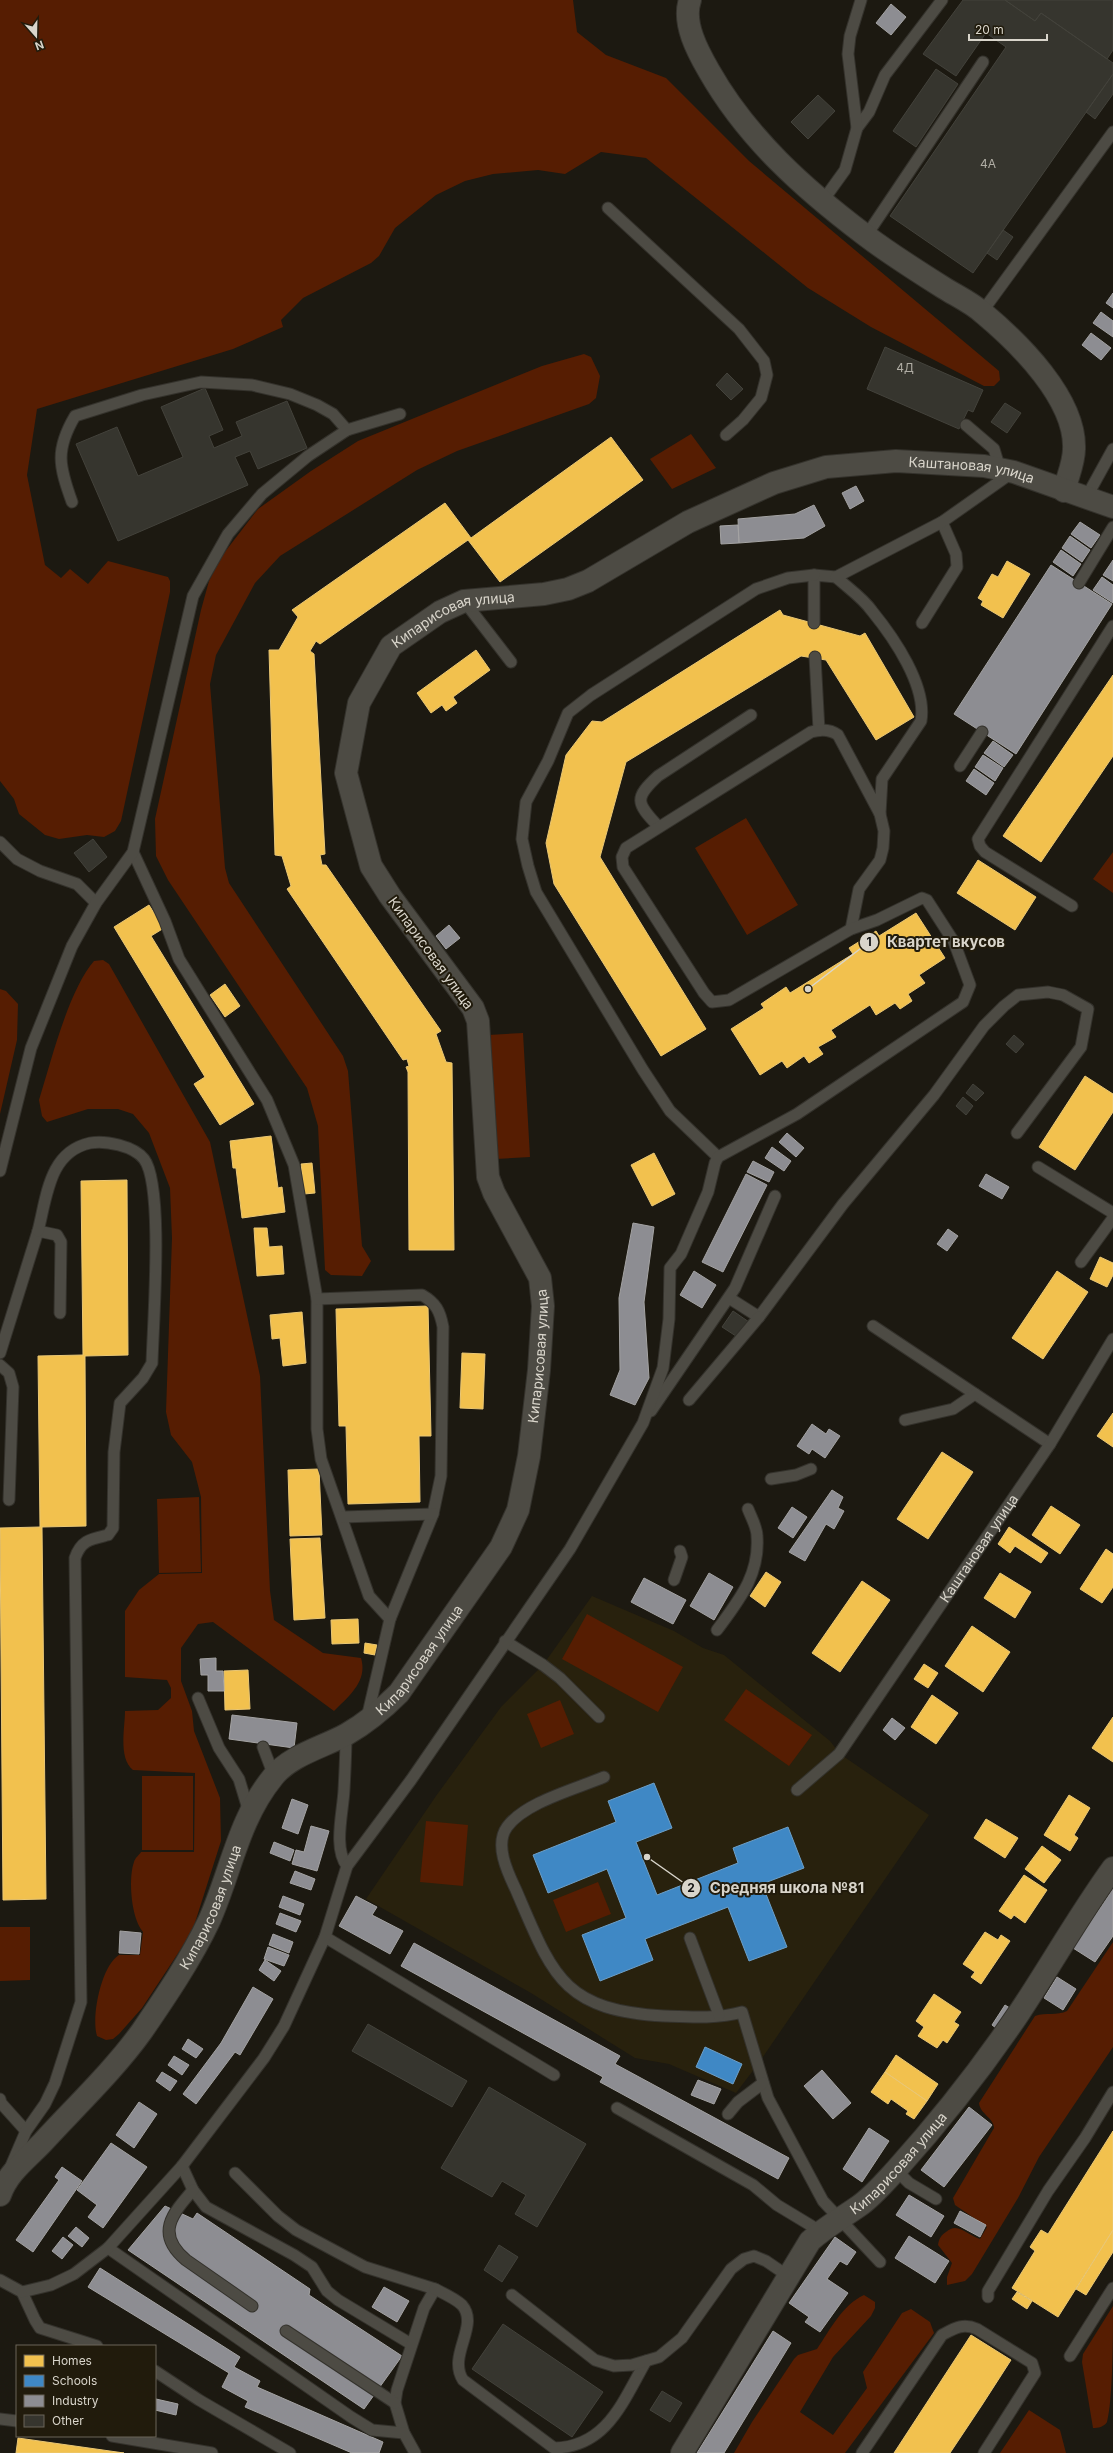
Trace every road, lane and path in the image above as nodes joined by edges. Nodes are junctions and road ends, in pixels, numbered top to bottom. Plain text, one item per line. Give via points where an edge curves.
1 (690, 0) edge
2 (861, 0) edge
3 (942, 0) edge
4 (983, 62) dead end
5 (857, 128) junction
6 (1113, 132) edge
7 (822, 202) junction
8 (608, 208) dead end
9 (866, 236) junction
10 (982, 312) junction
11 (400, 414) dead end
12 (966, 424) dead end
13 (347, 430) junction
14 (726, 435) dead end
15 (1113, 449) edge
16 (826, 467) joint
17 (1007, 471) junction
18 (1064, 491) junction
19 (1086, 498) junction
20 (72, 502) dead end
21 (1113, 507) edge
22 (942, 522) junction
23 (1113, 527) edge
24 (814, 575) junction
25 (836, 577) junction
26 (1080, 583) dead end
27 (464, 601) junction
28 (814, 623) dead end
29 (922, 623) dead end
30 (1113, 626) edge
31 (815, 657) dead end
32 (511, 662) dead end
33 (751, 715) dead end
34 (819, 730) junction
35 (982, 732) dead end
36 (960, 766) dead end
37 (880, 814) junction
38 (658, 826) junction
39 (0, 842) edge
40 (133, 852) junction
41 (96, 902) junction
42 (1072, 906) dead end
43 (851, 928) junction
44 (1017, 1133) dead end
45 (718, 1158) junction
46 (1038, 1167) dead end
47 (0, 1171) edge
48 (775, 1196) dead end
49 (1113, 1214) edge
50 (1113, 1218) edge
51 (38, 1231) junction
52 (1081, 1262) dead end
53 (729, 1298) junction
54 (317, 1299) junction
55 (60, 1313) dead end
56 (759, 1317) junction
57 (873, 1326) dead end
58 (1113, 1339) edge
59 (0, 1353) edge
60 (0, 1365) edge
61 (975, 1394) junction
62 (689, 1400) dead end
63 (905, 1420) dead end
64 (643, 1423) junction
65 (1050, 1444) junction
66 (811, 1469) dead end
67 (771, 1479) dead end
68 (9, 1500) dead end
69 (748, 1509) dead end
70 (433, 1514) junction
71 (342, 1517) junction
72 (680, 1551) dead end
73 (674, 1580) dead end
74 (390, 1619) junction
75 (717, 1630) dead end
76 (505, 1641) junction
77 (198, 1698) dead end
78 (599, 1717) dead end
79 (367, 1720) junction
80 (346, 1734) junction
81 (263, 1747) dead end
82 (274, 1776) junction
83 (604, 1777) dead end
84 (797, 1790) dead end
85 (249, 1812) junction
86 (347, 1866) junction
87 (1113, 1868) edge
88 (325, 1937) junction
89 (690, 1938) dead end
90 (719, 2015) junction
91 (554, 2075) dead end
92 (763, 2083) junction
93 (1113, 2092) edge
94 (0, 2099) edge
95 (617, 2108) dead end
96 (728, 2114) dead end
97 (26, 2131) junction
98 (182, 2166) junction
99 (896, 2170) junction
100 (235, 2173) dead end
101 (2, 2190) edge
102 (193, 2190) junction
103 (936, 2198) dead end
104 (838, 2218) junction
105 (820, 2231) junction
106 (108, 2248) junction
107 (880, 2262) dead end
108 (788, 2276) junction
109 (0, 2280) edge
110 (1113, 2288) edge
111 (435, 2289) junction
112 (22, 2292) junction
113 (512, 2295) dead end
114 (988, 2297) dead end
115 (252, 2306) dead end
116 (286, 2331) dead end
117 (411, 2344) junction
118 (94, 2345) edge
119 (1070, 2356) dead end
120 (646, 2361) junction
121 (156, 2372) edge
122 (395, 2403) junction
123 (0, 2419) edge
124 (16, 2421) edge
125 (404, 2433) junction
126 (118, 2437) edge
127 (212, 2453) edge
128 (290, 2453) edge
129 (415, 2453) edge
130 (682, 2453) edge
131 (862, 2453) edge
132 (984, 2453) edge

1 - 7 street via 688,20 695,42 718,88 759,144
2 - 5 lane via 850,36 848,54
3 - 5 lane via 885,75 869,112
4 - 9 lane
5 - 7 lane via 845,170
6 - 10 lane
7 - 9 street
8 - 14 lane via 739,329 764,361 767,375 761,398 743,420
9 - 10 street
10 - 18 street via 1022,350 1042,373 1060,400 1070,424 1074,449
11 - 13 lane
12 - 17 lane via 993,447
13 - 20 lane via 333,414 317,405 260,386 201,382 142,395 75,416 64,435 61,454 65,482
13 - 40 lane via 308,456 262,494 228,534 193,596
15 - 19 lane
16 - 17 street, Каштановая улица via 896,461
16 - 27 street, Кипарисовая улица via 774,483 688,522 588,581 568,589
17 - 18 street, Каштановая улица
17 - 22 lane
18 - 19 street, Каштановая улица
19 - 21 street, Каштановая улица
22 - 25 lane
22 - 29 lane via 956,554 957,567
23 - 26 lane
24 - 25 lane
24 - 28 lane
24 - 45 lane via 788,578 756,589 591,695 568,713 548,761 526,802 522,839 536,892 670,1111
25 - 37 lane via 872,610 913,674 923,711 921,721 882,779
27 - 32 lane
27 - 79 street, Кипарисовая улица via 440,612 391,646 359,703 346,773 371,866 390,896 473,1008 478,1021 488,1177 540,1278 543,1306 539,1370 529,1456 518,1510 501,1547 399,1694
30 - 42 lane via 978,839 985,852
31 - 34 lane
33 - 38 lane via 658,776 646,787 640,795 642,810
34 - 37 lane via 838,734
34 - 38 lane via 811,732
35 - 36 lane
37 - 43 lane via 884,831 882,854 859,889
38 - 43 lane via 626,848 622,857 623,867 712,1002 729,1000
39 - 41 lane via 17,859 40,871 77,884
40 - 41 lane
40 - 54 lane via 165,921 179,959 245,1062 280,1126 294,1165
41 - 47 lane via 72,946 31,1048
43 - 45 lane via 877,920 919,898 927,900 954,942 970,985 964,1002 797,1114
44 - 56 lane via 1081,1047 1088,1009 1062,995 1034,992 1018,995 984,1026 934,1095 843,1204
45 - 64 lane via 708,1192 681,1254 670,1268 669,1319 662,1368
46 - 49 lane
48 - 53 lane
50 - 52 lane
51 - 55 lane via 57,1235 61,1242
51 - 59 lane
51 - 97 lane via 54,1171 67,1152 82,1145 101,1141 116,1144 143,1158 152,1176 156,1204 152,1364 120,1403 114,1452 113,1528 108,1535 86,1540 75,1558 81,2002 55,2083 45,2104
53 - 56 lane
53 - 64 lane
54 - 70 lane via 422,1294 437,1307 443,1327 441,1468
54 - 71 lane via 317,1429 321,1459
56 - 62 lane
57 - 61 lane
58 - 65 lane, Каштановая улица
60 - 68 lane via 9,1373 13,1387
61 - 63 lane via 953,1409
61 - 65 lane
64 - 76 lane via 570,1550
65 - 84 lane, Каштановая улица via 840,1754
66 - 67 lane
69 - 75 lane via 757,1535 754,1569 746,1590
70 - 71 lane
70 - 74 lane
71 - 74 lane via 369,1596
72 - 73 lane via 682,1558
74 - 79 lane
76 - 78 lane via 554,1674
76 - 86 lane via 412,1780
77 - 85 lane via 219,1748 239,1779
79 - 80 street, Кипарисовая улица
80 - 82 street, Кипарисовая улица via 286,1765
80 - 86 lane via 340,1823 343,1861
81 - 82 lane
82 - 85 street, Кипарисовая улица
83 - 90 lane via 534,1806 507,1828 502,1841 504,1860 543,1953 562,1980 582,1997 605,2008 632,2014 683,2017
85 - 101 street, Кипарисовая улица via 209,1921 172,1988 140,2033 51,2133 12,2172
86 - 88 lane
87 - 99 street, Кипарисовая улица via 1085,1906 998,2044
88 - 91 lane
88 - 98 lane via 284,2026 264,2058
89 - 90 lane
90 - 92 lane via 742,2012
92 - 96 lane via 738,2102
92 - 104 lane via 768,2098 823,2201
93 - 114 lane via 1048,2191 988,2292
94 - 97 lane
95 - 105 lane via 753,2185 777,2205
97 - 101 lane
98 - 102 lane
98 - 106 lane
99 - 103 lane via 909,2183
99 - 104 street, Кипарисовая улица via 859,2206
100 - 111 lane via 278,2216 296,2230 366,2267
102 - 115 lane via 174,2211 169,2223 170,2240 177,2253
102 - 117 lane via 206,2207 294,2254 312,2267 327,2291 338,2300
104 - 105 street, Кипарисовая улица
104 - 107 lane
105 - 108 street, Кипарисовая улица via 810,2241
106 - 112 lane via 74,2274 51,2285
106 - 125 lane via 372,2430
108 - 120 lane via 766,2260 754,2256 744,2258 731,2270 682,2338 659,2357
108 - 130 street, Кипарисовая улица
109 - 112 lane
110 - 119 lane
111 - 117 lane via 424,2308
111 - 120 lane via 462,2306 467,2318 457,2362 458,2373 463,2380 554,2448 572,2448 588,2440 611,2422
112 - 118 lane via 40,2328
113 - 120 lane via 595,2360 614,2366
116 - 122 lane
117 - 122 lane
121 - 128 lane
122 - 125 lane
123 - 124 lane
125 - 129 lane
126 - 127 lane
131 - 132 lane via 942,2335 954,2328 967,2325 977,2328 1032,2363 1035,2373

